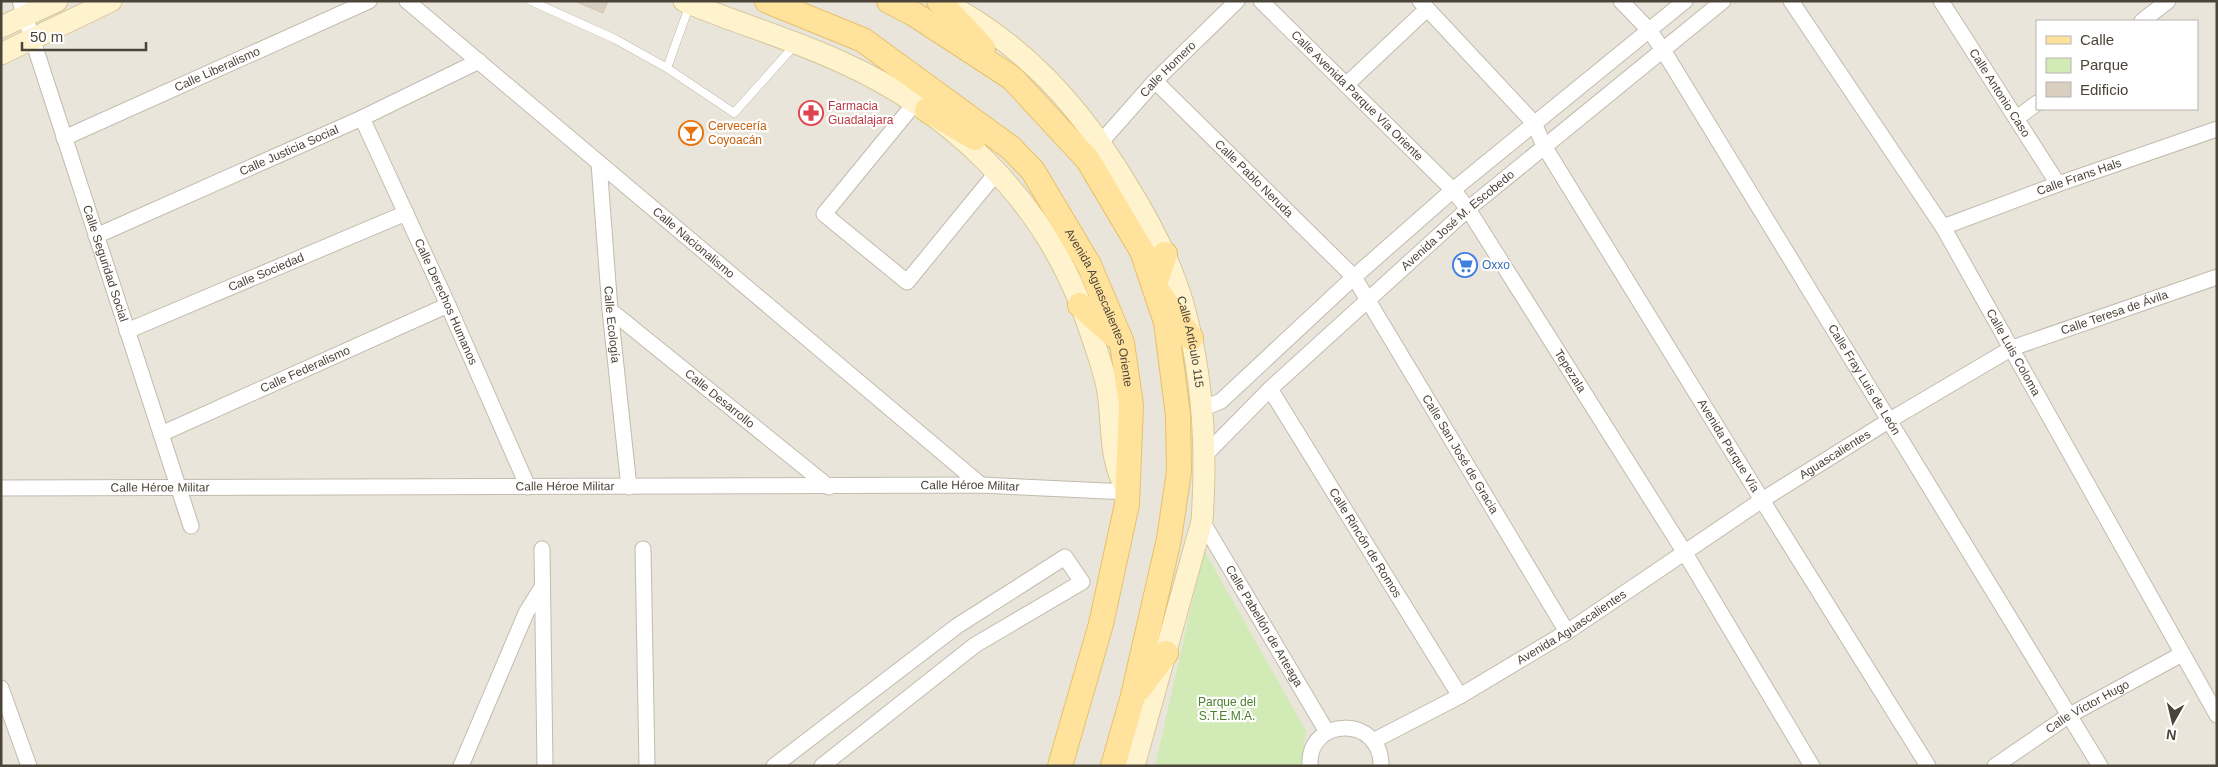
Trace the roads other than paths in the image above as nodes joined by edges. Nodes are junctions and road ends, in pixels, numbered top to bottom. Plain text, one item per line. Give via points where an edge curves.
1 (57, 1) edge
2 (111, 1) edge
3 (369, 1) edge
4 (407, 1) edge
5 (531, 1) edge
6 (766, 1) edge
7 (889, 1) edge
8 (938, 1) edge
9 (942, 1) edge
10 (1237, 1) edge
11 (1261, 1) edge
12 (1621, 1) edge
13 (1685, 1) edge
14 (1723, 1) edge
15 (1791, 1) edge
16 (2168, 1) edge
17 (687, 3) edge
18 (1945, 3) edge
19 (1424, 5) edge
20 (22, 9) edge
21 (2143, 20) edge
22 (1, 28) edge
23 (1649, 30) junction
24 (32, 38) junction
25 (796, 44) junction
26 (1663, 50) junction
27 (1, 54) edge
28 (479, 61) junction
29 (667, 68) junction
30 (1012, 78) junction
31 (1155, 81) junction
32 (1346, 85) junction
33 (2036, 104) edge
34 (921, 107) junction
35 (362, 118) junction
36 (2017, 118) junction
37 (1534, 123) junction
38 (2217, 129) edge
39 (64, 138) junction
40 (1101, 142) junction
41 (1544, 146) junction
42 (599, 163) junction
43 (1032, 170) junction
44 (997, 172) junction
45 (2058, 184) junction
46 (1453, 190) junction
47 (1468, 209) junction
48 (406, 213) junction
49 (1943, 227) junction
50 (96, 236) junction
51 (1165, 254) junction
52 (1354, 276) junction
53 (2217, 277) edge
54 (1154, 286) junction
55 (1368, 300) junction
56 (1080, 305) junction
57 (448, 306) junction
58 (610, 310) junction
59 (127, 331) junction
60 (1192, 338) junction
61 (1122, 343) junction
62 (2012, 348) junction
63 (1270, 389) junction
64 (1202, 410) junction
65 (1890, 420) junction
66 (161, 434) junction
67 (1205, 455) junction
68 (981, 485) junction
69 (528, 487) junction
70 (629, 487) junction
71 (829, 487) junction
72 (1, 488) edge
73 (179, 489) junction
74 (1128, 492) junction
75 (1762, 500) junction
76 (1202, 521) junction
77 (191, 526) dead end
78 (643, 549) dead end
79 (542, 550) dead end
80 (1685, 552) junction
81 (542, 587) junction
82 (958, 626) junction
83 (1566, 632) junction
84 (975, 645) junction
85 (1166, 652) junction
86 (2182, 654) junction
87 (1, 688) edge
88 (1133, 696) junction
89 (1460, 696) junction
90 (2217, 715) edge
91 (2068, 716) junction
92 (1327, 732) junction
93 (1373, 741) junction
94 (28, 766) edge
95 (461, 766) edge
96 (545, 766) edge
97 (647, 766) edge
98 (774, 766) edge
99 (822, 766) edge
100 (1060, 766) edge
101 (1113, 766) edge
102 (1134, 766) edge
103 (1310, 766) edge
104 (1381, 766) edge
105 (1812, 766) edge
106 (1928, 766) edge
107 (1995, 766) edge
108 (2100, 766) edge

1 - 20 street
2 - 24 street
3 - 39 street, Calle Liberalismo
4 - 28 street, Calle Nacionalismo
5 - 29 lane via 615,39
6 - 43 main road, Avenida Aguascalientes Oriente via 863,40 1011,148
7 - 30 main road
8 - 30 main road
9 - 40 street, Calle Artículo 115 via 975,18 1013,47 1053,84
10 - 31 street, Calle Homero
11 - 32 street, Calle Avenida Parque Vía Oriente
12 - 23 street, Calle Fray Luis de León
13 - 23 street, Avenida José M. Escobedo
14 - 26 street, Avenida José M. Escobedo
15 - 49 street, Calle Luis Coloma
16 - 21 street
17 - 25 street
17 - 29 lane
18 - 36 street, Calle Antonio Caso
19 - 32 street
19 - 37 street, Avenida Parque Vía
20 - 22 street
20 - 24 street, Calle Seguridad Social
23 - 26 street, Calle Fray Luis de León
23 - 37 street, Avenida José M. Escobedo
24 - 27 street
24 - 39 street, Calle Seguridad Social
25 - 29 lane via 734,113
25 - 34 street via 839,60 891,86
26 - 41 street, Avenida José M. Escobedo
26 - 65 street, Calle Fray Luis de León
28 - 35 street, Calle Justicia Social
28 - 42 street, Calle Nacionalismo
30 - 54 main road via 1088,160 1142,251
31 - 40 street, Calle Homero
31 - 52 street, Calle Pablo Neruda
32 - 46 street, Calle Avenida Parque Vía Oriente
33 - 36 street
34 - 43 main road
34 - 44 street via 963,139
34 - 44 street via 824,214 907,282
35 - 48 street, Calle Derechos Humanos
35 - 50 street, Calle Justicia Social
36 - 45 street, Calle Antonio Caso
37 - 41 street, Avenida Parque Vía
37 - 46 street, Avenida José M. Escobedo
38 - 45 street, Calle Frans Hals
39 - 50 street, Calle Seguridad Social
40 - 51 street, Calle Artículo 115 via 1154,228
41 - 47 street, Avenida José M. Escobedo
41 - 75 street, Avenida Parque Vía
42 - 58 street, Calle Ecología
42 - 68 street, Calle Nacionalismo
43 - 61 main road, Avenida Aguascalientes Oriente via 1089,265
44 - 56 street via 1040,227
45 - 49 street, Calle Frans Hals
46 - 47 street, Tepezala
46 - 52 street, Avenida José M. Escobedo
47 - 55 street, Avenida José M. Escobedo
47 - 80 street, Tepezala
48 - 57 street, Calle Derechos Humanos
48 - 59 street, Calle Sociedad
49 - 62 street, Calle Luis Coloma
50 - 59 street, Calle Seguridad Social
51 - 54 main road
51 - 60 street, Calle Artículo 115
52 - 55 street, Calle San José de Gracia
52 - 64 street, Avenida José M. Escobedo via 1221,401
53 - 62 street, Calle Teresa de Ávila
54 - 60 main road
54 - 88 main road via 1166,322 1178,415 1179,471 1169,539
55 - 63 street, Avenida José M. Escobedo
55 - 83 street, Calle San José de Gracia
56 - 61 main road
56 - 74 street via 1107,388 1112,449 1119,477
57 - 66 street, Calle Federalismo
57 - 69 street, Calle Derechos Humanos
58 - 70 street, Calle Ecología
58 - 71 street, Calle Desarrollo
59 - 66 street, Calle Seguridad Social
60 - 64 street, Calle Artículo 115
61 - 74 main road, Avenida Aguascalientes Oriente via 1131,405
62 - 65 street, Aguascalientes
62 - 86 street, Calle Luis Coloma
63 - 67 street, Avenida José M. Escobedo
63 - 89 street, Calle Rincón de Romos
64 - 67 street, Calle Artículo 115
65 - 75 street, Aguascalientes
65 - 91 street, Calle Fray Luis de León
66 - 73 street, Calle Seguridad Social
67 - 76 street, Calle Artículo 115
68 - 71 street, Calle Héroe Militar
68 - 74 street, Calle Héroe Militar
69 - 70 street, Calle Héroe Militar
69 - 73 street, Calle Héroe Militar
70 - 71 street, Calle Héroe Militar
72 - 73 street, Calle Héroe Militar
73 - 77 street, Calle Seguridad Social
74 - 100 main road, Avenida Aguascalientes Oriente via 1101,624
75 - 80 street, Avenida Aguascalientes
75 - 106 street, Avenida Parque Vía
76 - 85 street, Calle Artículo 115
76 - 92 street, Calle Pabellón de Arteaga
78 - 97 street
79 - 81 street
80 - 83 street, Avenida Aguascalientes
80 - 105 street
81 - 95 street via 526,613
81 - 96 street
82 - 84 street
82 - 84 street via 1064,557 1082,582
82 - 98 street
83 - 89 street, Avenida Aguascalientes
84 - 99 street
85 - 88 main road
85 - 102 street, Calle Artículo 115
86 - 90 street, Calle Luis Coloma
86 - 91 street, Calle Víctor Hugo
87 - 94 street
88 - 101 main road
89 - 93 street, Avenida Aguascalientes
91 - 107 street, Calle Víctor Hugo
91 - 108 street, Calle Fray Luis de León
92 - 93 street via 1336,728 1357,729
92 - 103 street via 1312,749
93 - 104 street via 1379,749

